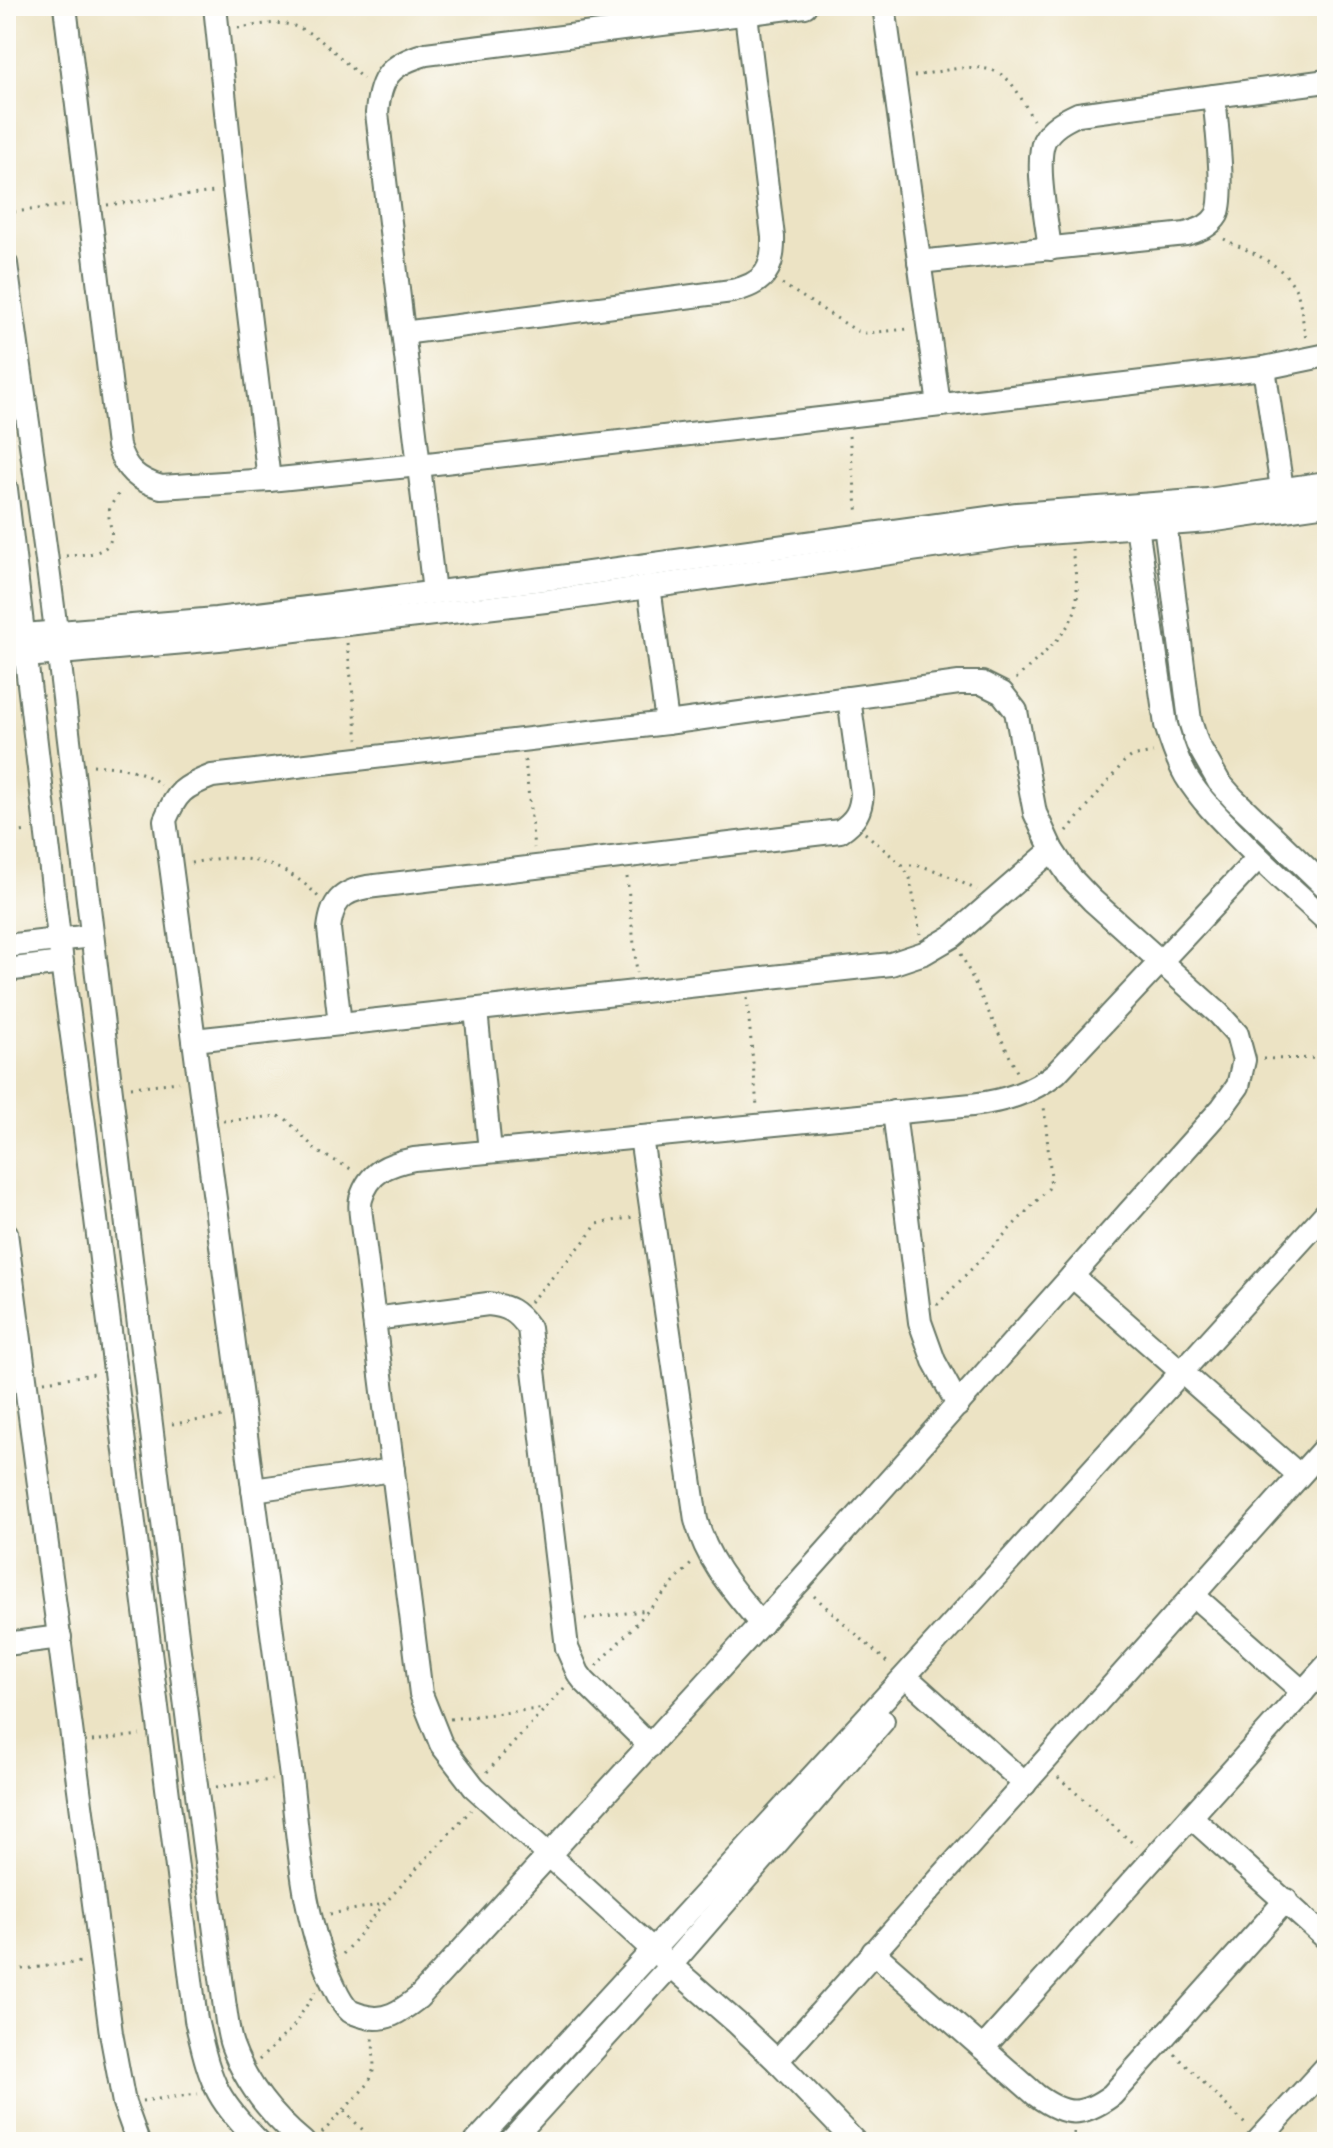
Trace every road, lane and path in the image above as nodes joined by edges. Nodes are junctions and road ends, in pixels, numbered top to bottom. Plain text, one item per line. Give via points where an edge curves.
1 (65, 6) edge
2 (215, 6) edge
3 (805, 6) edge
4 (884, 6) edge
5 (678, 14) edge
6 (746, 14) junction
7 (218, 30) junction
8 (894, 78) junction
9 (1327, 81) edge
10 (379, 92) junction
11 (1214, 96) junction
12 (1045, 141) junction
13 (234, 189) junction
14 (89, 205) junction
15 (6, 213) edge
16 (1204, 229) junction
17 (1050, 249) junction
18 (919, 262) junction
19 (6, 264) edge
20 (765, 274) junction
21 (928, 326) junction
22 (403, 333) junction
23 (1318, 356) edge
24 (1264, 368) junction
25 (939, 405) junction
26 (846, 416) junction
27 (419, 465) junction
28 (132, 473) junction
29 (269, 480) junction
30 (1327, 483) edge
31 (6, 489) edge
32 (1282, 489) junction
33 (1327, 504) edge
34 (1208, 510) junction
35 (1165, 524) junction
36 (1137, 526) junction
37 (1070, 531) junction
38 (860, 537) junction
39 (46, 558) junction
40 (649, 586) junction
41 (561, 588) junction
42 (434, 592) junction
43 (345, 624) junction
44 (57, 643) junction
45 (25, 646) junction
46 (1002, 693) junction
47 (849, 698) junction
48 (667, 723) junction
49 (523, 740) junction
50 (1174, 750) junction
51 (360, 759) junction
52 (71, 763) junction
53 (173, 800) junction
54 (853, 823) junction
55 (1052, 850) junction
56 (625, 857) junction
57 (1258, 858) junction
58 (171, 865) junction
59 (902, 865) junction
60 (537, 867) junction
61 (1327, 888) edge
62 (996, 899) junction
63 (331, 913) junction
64 (1327, 921) edge
65 (91, 936) junction
66 (953, 936) junction
67 (59, 940) junction
68 (6, 946) edge
69 (924, 953) junction
70 (1161, 962) junction
71 (62, 963) junction
72 (6, 970) edge
73 (746, 981) junction
74 (639, 992) junction
75 (476, 1010) junction
76 (6, 1023) edge
77 (340, 1024) junction
78 (194, 1040) junction
79 (1327, 1058) edge
80 (1244, 1060) junction
81 (199, 1080) junction
82 (1034, 1088) junction
83 (111, 1089) junction
84 (894, 1112) junction
85 (205, 1123) junction
86 (759, 1125) junction
87 (116, 1128) junction
88 (85, 1131) junction
89 (641, 1137) junction
90 (490, 1151) junction
91 (371, 1178) junction
92 (1327, 1212) edge
93 (652, 1214) junction
94 (1327, 1232) edge
95 (6, 1233) edge
96 (1072, 1276) junction
97 (519, 1314) junction
98 (374, 1319) junction
99 (920, 1322) junction
100 (115, 1372) junction
101 (1187, 1376) junction
102 (27, 1383) junction
103 (958, 1405) junction
104 (243, 1414) junction
105 (152, 1427) junction
106 (1327, 1445) edge
107 (393, 1470) junction
108 (1299, 1475) junction
109 (253, 1490) junction
110 (705, 1549) junction
111 (799, 1582) junction
112 (1193, 1595) junction
113 (648, 1610) junction
114 (564, 1622) junction
115 (761, 1624) junction
116 (60, 1637) junction
117 (6, 1644) edge
118 (1327, 1665) edge
119 (581, 1677) junction
120 (910, 1681) junction
121 (1303, 1692) junction
122 (546, 1708) junction
123 (431, 1721) junction
124 (160, 1732) junction
125 (74, 1743) junction
126 (650, 1746) junction
127 (1044, 1764) junction
128 (291, 1777) junction
129 (1025, 1784) junction
130 (196, 1789) junction
131 (479, 1792) junction
132 (1191, 1817) junction
133 (548, 1856) junction
134 (1152, 1860) junction
135 (1286, 1900) junction
136 (384, 1904) junction
137 (310, 1917) junction
138 (1327, 1939) edge
139 (653, 1950) junction
140 (873, 1952) junction
141 (101, 1959) junction
142 (670, 1966) junction
143 (6, 1971) edge
144 (327, 1972) junction
145 (373, 2019) junction
146 (1161, 2040) junction
147 (983, 2048) junction
148 (777, 2061) junction
149 (1327, 2066) edge
150 (245, 2074) junction
151 (218, 2091) junction
152 (124, 2103) junction
153 (344, 2110) junction
154 (1258, 2140) edge
155 (138, 2142) edge
156 (259, 2142) edge
157 (303, 2142) edge
158 (314, 2142) edge
159 (375, 2142) edge
160 (476, 2142) edge
161 (510, 2142) edge
162 (855, 2142) edge

1 - 14 street
2 - 7 street
3 - 6 street
4 - 8 street
5 - 6 street
5 - 10 street via 426,54 389,73
6 - 20 street via 773,237 774,257
7 - 10 path via 293,26 319,40
7 - 13 street
8 - 12 path via 987,69 1005,77 1018,92
8 - 18 street
9 - 11 street
10 - 22 street via 377,113
11 - 12 street via 1078,114 1058,123
11 - 16 street via 1221,196 1217,215
12 - 17 street via 1040,163
13 - 14 path
13 - 29 street
14 - 15 path
14 - 28 street via 118,446
16 - 17 street
16 - 23 path via 1283,271 1298,296
17 - 18 street
18 - 21 street
19 - 39 street
20 - 21 path via 857,331
20 - 22 street via 751,287 732,291
21 - 25 street
22 - 27 street
23 - 24 street
24 - 25 street
24 - 32 street
25 - 26 street
26 - 27 street
26 - 38 path
27 - 29 street
27 - 42 street
28 - 29 street via 161,487
28 - 39 path via 111,505 112,536 105,549
30 - 32 street
31 - 45 street
32 - 34 street
33 - 34 street
34 - 35 street
34 - 38 street via 1017,514
35 - 36 street
35 - 61 street via 1197,743 1234,799
36 - 37 street
36 - 50 street
37 - 40 street
37 - 46 path via 1077,588 1073,616
38 - 41 street
39 - 44 street
40 - 41 street
40 - 48 street
41 - 42 street
41 - 43 street
42 - 44 street
43 - 44 street via 219,639
43 - 51 path
44 - 45 street
44 - 52 street
45 - 67 street
46 - 47 street via 982,683 959,683
46 - 55 street via 1016,711 1035,813
47 - 48 street
47 - 54 street via 862,793
48 - 49 street
49 - 51 street
49 - 60 path
50 - 55 path via 1124,762
50 - 57 street via 1199,796
51 - 53 street via 212,776 189,785
52 - 53 path via 137,771 152,777
52 - 65 street
53 - 58 street via 165,820
54 - 56 street via 825,834
54 - 59 path
55 - 62 street
55 - 70 street via 1092,900
56 - 60 street
56 - 74 path
57 - 64 street
57 - 70 street
58 - 63 path via 228,858 259,861 312,890
58 - 78 street
59 - 62 path via 931,868
59 - 69 path via 910,878
60 - 63 street via 351,890
62 - 66 street
63 - 77 street
65 - 67 street
65 - 83 street
66 - 69 street
66 - 82 path
67 - 68 street
67 - 71 street
69 - 73 street via 891,964
70 - 80 street via 1237,1034
70 - 82 street via 1071,1057
71 - 72 street
71 - 88 street
72 - 76 path
73 - 74 street
73 - 86 path
74 - 75 street
75 - 77 street
75 - 90 street
77 - 78 street
78 - 81 street
79 - 80 path
80 - 96 street via 1238,1086 1222,1108
81 - 83 path
81 - 85 street
82 - 84 street via 1000,1101
82 - 99 path via 1051,1178 1048,1189
83 - 87 street
84 - 86 street
84 - 99 street
85 - 91 path via 278,1116 318,1152
85 - 104 street
86 - 89 street
87 - 88 street
87 - 105 street
88 - 100 street
89 - 90 street
89 - 93 street
90 - 91 street via 390,1163
91 - 98 street via 361,1200
92 - 101 street
93 - 97 path via 597,1224
93 - 110 street via 696,1520
94 - 101 street
95 - 102 street
96 - 101 street
96 - 103 street
97 - 98 street via 505,1305 488,1304
97 - 114 street via 529,1328
98 - 107 street
99 - 103 street
100 - 102 path
100 - 124 street
101 - 108 street
101 - 120 street
102 - 116 street
103 - 111 street
104 - 105 path
104 - 109 street
105 - 130 street
106 - 108 street
107 - 109 street
107 - 123 street via 421,1694
108 - 112 street
109 - 128 street
110 - 113 path
110 - 115 street
111 - 115 street
111 - 120 path
112 - 121 street
112 - 127 street
113 - 114 path
113 - 119 path
114 - 119 street via 567,1648
115 - 126 street
116 - 117 street
116 - 125 street
118 - 121 street
119 - 122 path
119 - 126 street
120 - 129 street
120 - 139 street
120 - 142 street
121 - 132 street
122 - 123 path
122 - 131 path
123 - 131 street via 441,1744
124 - 125 path
124 - 151 street via 196,2020
125 - 141 street
126 - 133 street
127 - 129 street
127 - 134 path
128 - 130 path
128 - 137 street
129 - 140 street
130 - 150 street via 225,2008
131 - 133 street
131 - 136 path
132 - 134 street
132 - 135 street
133 - 139 street
133 - 145 street via 418,1998 397,2014
134 - 147 street
135 - 138 street
135 - 146 street
136 - 137 path
136 - 144 path
137 - 144 street
139 - 142 street
139 - 160 street
140 - 147 street
140 - 148 street
141 - 143 path
141 - 152 street
142 - 148 street
142 - 161 street
144 - 145 street via 352,2012
144 - 150 path via 293,2027
145 - 153 path via 372,2076
146 - 147 street via 1112,2095 1094,2108 1074,2112 1053,2108
146 - 154 path
148 - 162 street
149 - 154 street
150 - 157 street via 284,2126
151 - 152 path
151 - 156 street
152 - 155 street
153 - 158 path
153 - 159 path

